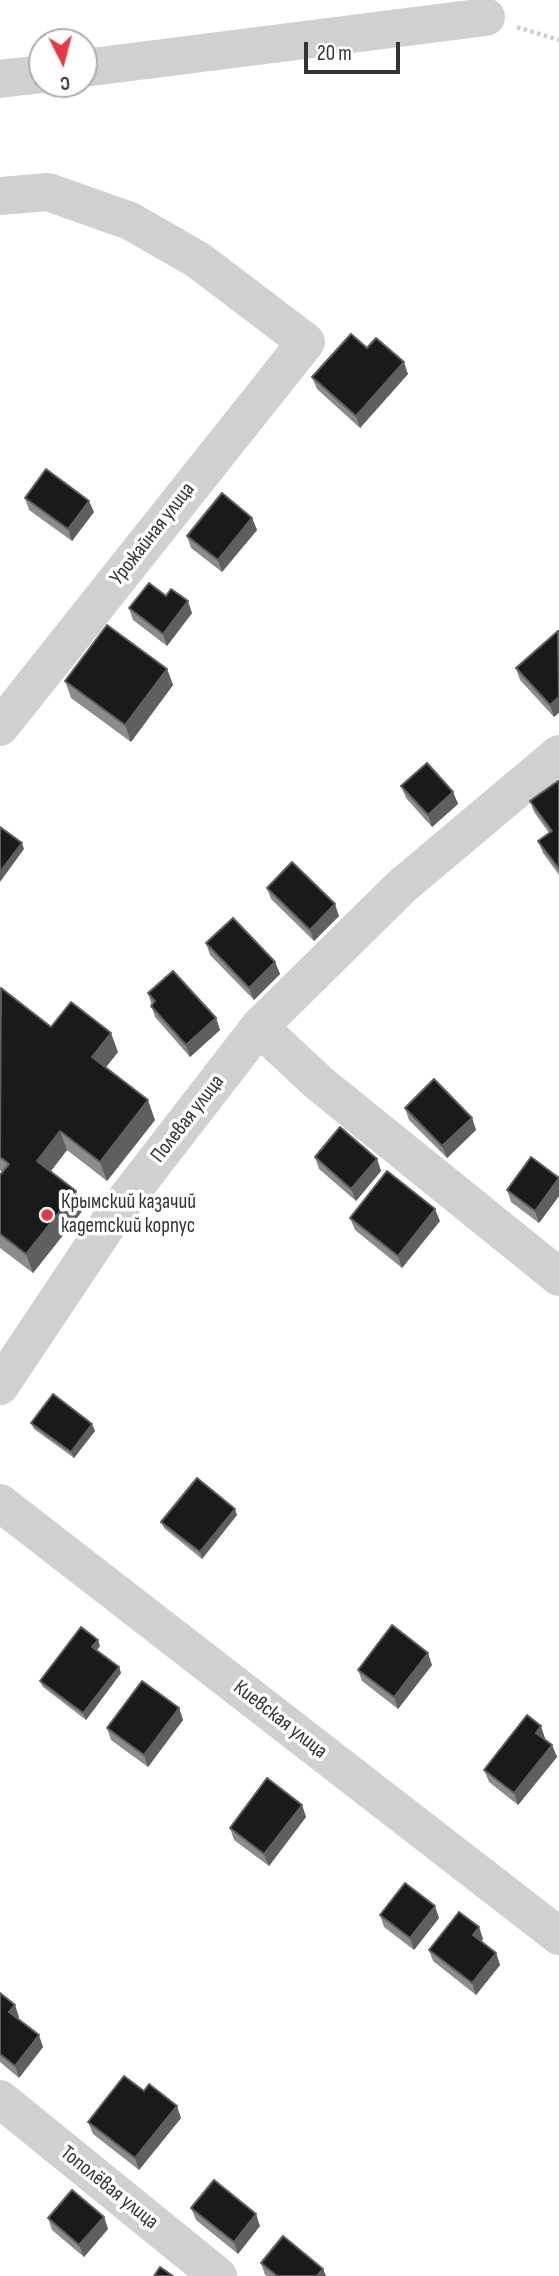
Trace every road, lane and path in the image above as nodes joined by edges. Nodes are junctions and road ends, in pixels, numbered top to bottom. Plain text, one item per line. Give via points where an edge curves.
1 (486, 18) joint
2 (559, 40) edge
3 (98, 66) edge
4 (28, 76) edge
5 (0, 79) edge
6 (0, 195) edge
7 (0, 727) edge
8 (559, 754) edge
9 (259, 1027) junction
10 (559, 1277) edge
11 (0, 1386) edge
12 (0, 1503) edge
13 (559, 1936) edge
14 (0, 2099) edge
15 (218, 2276) edge

1 - 2 path
1 - 3 street
4 - 5 street
6 - 7 street, Урожайная улица via 48,192 130,221 198,260 306,342
8 - 9 street, Полевая улица via 402,886
9 - 10 street via 319,1083
9 - 11 street, Полевая улица via 116,1212
12 - 13 street, Киевская улица
14 - 15 street, Тополёвая улица

